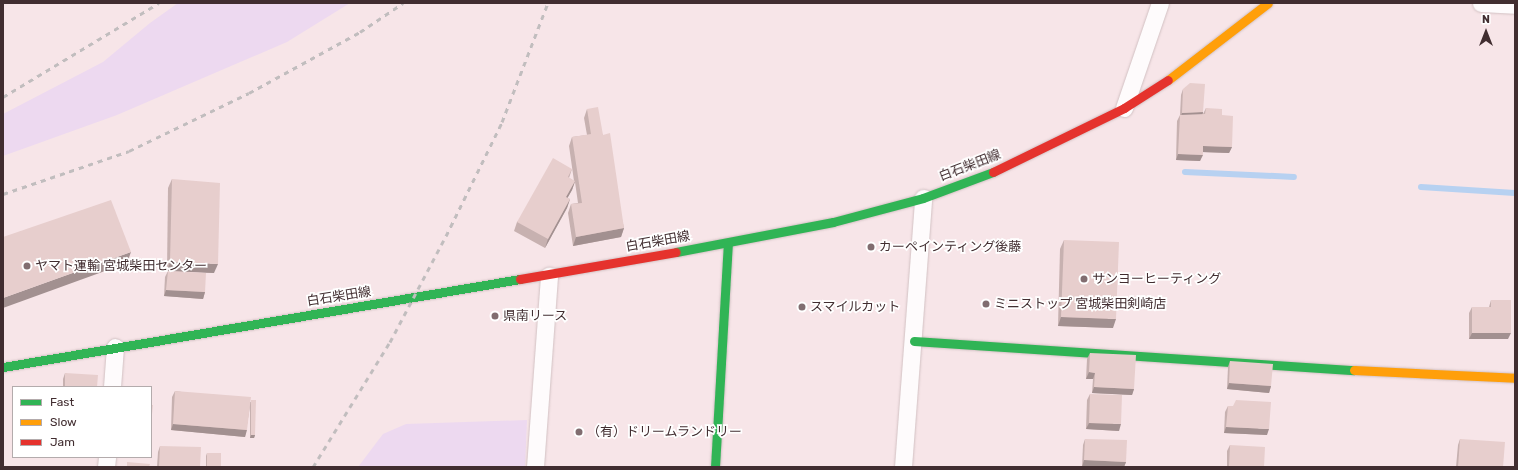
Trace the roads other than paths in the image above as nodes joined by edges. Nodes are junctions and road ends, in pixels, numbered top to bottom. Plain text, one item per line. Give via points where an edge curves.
1 (1160, 3) edge
2 (1268, 3) edge
3 (1481, 3) edge
4 (1515, 5) edge
5 (1124, 108) junction
6 (923, 198) junction
7 (728, 243) junction
8 (549, 276) junction
9 (914, 341) junction
10 (115, 346) junction
11 (3, 367) edge
12 (1515, 378) edge
13 (112, 386) edge
14 (535, 467) edge
15 (715, 467) edge
16 (903, 467) edge

1 - 5 street
2 - 5 main road, 白石柴田線 via 1172,78
3 - 4 street
5 - 6 main road, 白石柴田線 via 980,178
6 - 7 main road, 白石柴田線 via 833,222
6 - 9 street
7 - 8 main road, 白石柴田線
7 - 15 main road
8 - 10 main road, 白石柴田線
8 - 14 street
9 - 12 main road via 1232,364
9 - 16 street
10 - 11 main road, 白石柴田線
10 - 13 street

